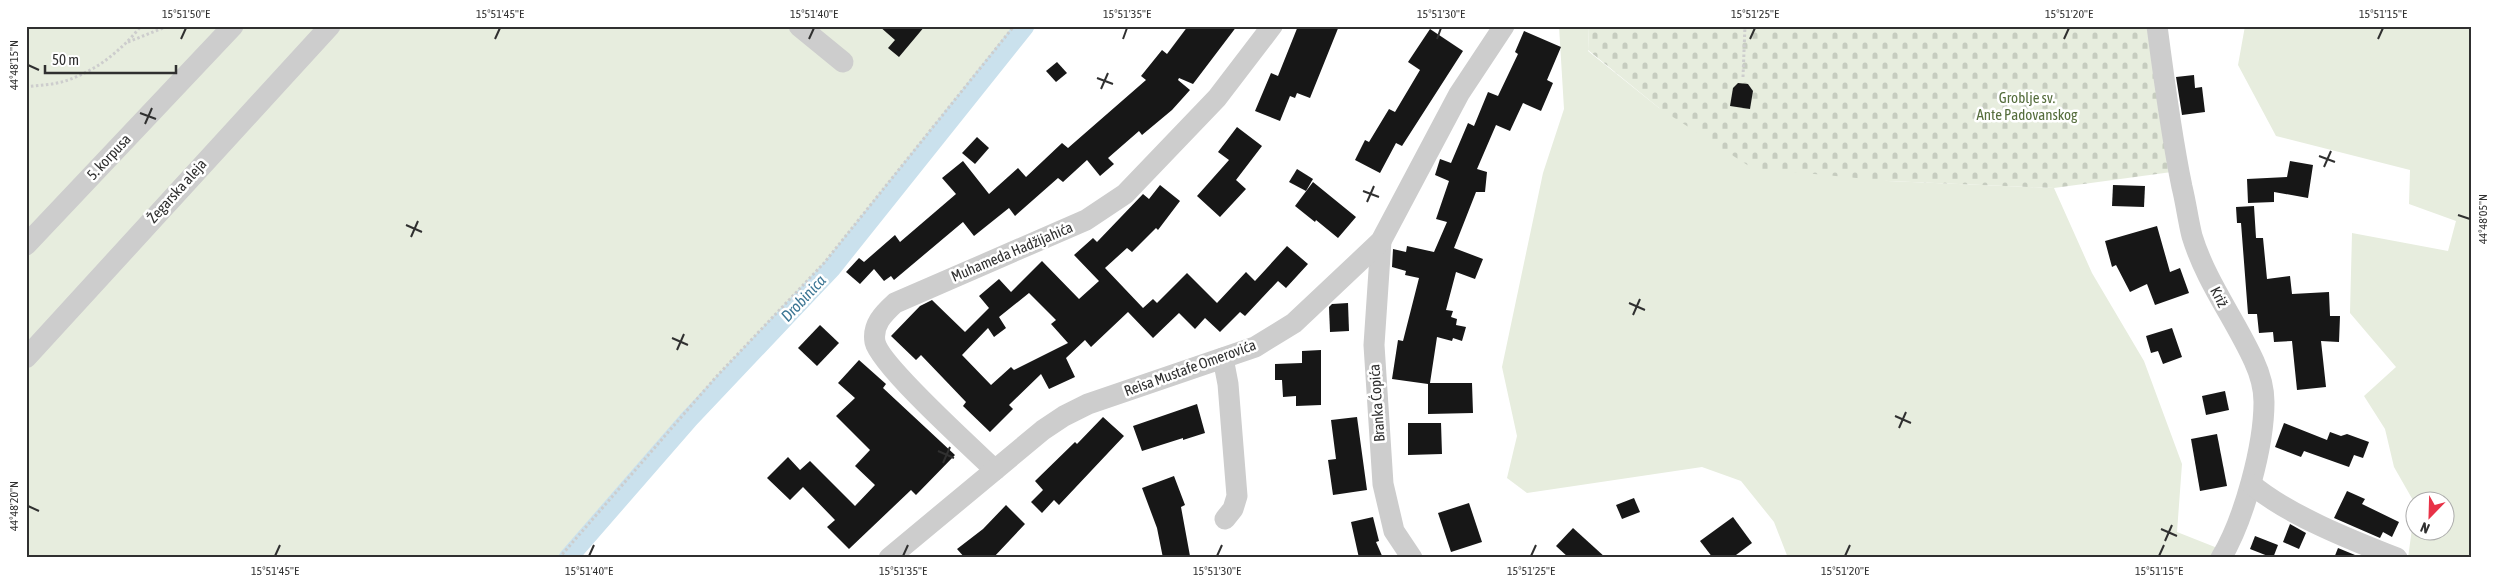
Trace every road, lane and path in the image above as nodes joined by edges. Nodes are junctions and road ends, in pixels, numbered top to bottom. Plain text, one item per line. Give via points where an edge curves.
1 (141, 26) edge
2 (168, 26) edge
3 (233, 26) edge
4 (330, 26) edge
5 (799, 26) edge
6 (1014, 26) edge
7 (1272, 26) edge
8 (1504, 26) edge
9 (1744, 26) edge
10 (2157, 26) edge
11 (128, 43) junction
12 (843, 62) dead end
13 (1743, 77) dead end
14 (26, 87) edge
15 (1381, 241) junction
16 (26, 245) edge
17 (26, 358) edge
18 (1223, 358) junction
19 (995, 470) junction
20 (2251, 484) junction
21 (1225, 519) dead end
22 (559, 558) edge
23 (889, 558) edge
24 (1412, 558) edge
25 (2221, 558) edge
26 (2397, 558) edge

1 - 11 path
2 - 11 path
3 - 16 street, 5. korpusa
4 - 17 street, Žegarska aleja
5 - 12 street
6 - 22 path via 824,263 716,377
7 - 19 street, Muhameda Hadžijahića via 1217,98 1125,194 1086,220 895,303 878,321 874,331 876,344 884,358
8 - 15 street, Reisa Mustafe Omerovića via 1459,94
9 - 13 path
10 - 20 street, Križ via 2167,106 2192,236 2215,291 2262,381 2263,419
11 - 14 path via 100,65 65,81
15 - 18 street, Reisa Mustafe Omerovića via 1294,323 1255,348
15 - 24 street, Branka Ćopića via 1374,345 1383,484 1394,531
18 - 19 street, Reisa Mustafe Omerovića via 1088,404 1043,430
18 - 21 street via 1237,496
19 - 23 street, Reisa Mustafe Omerovića
20 - 25 street, Križ
20 - 26 street via 2310,519

